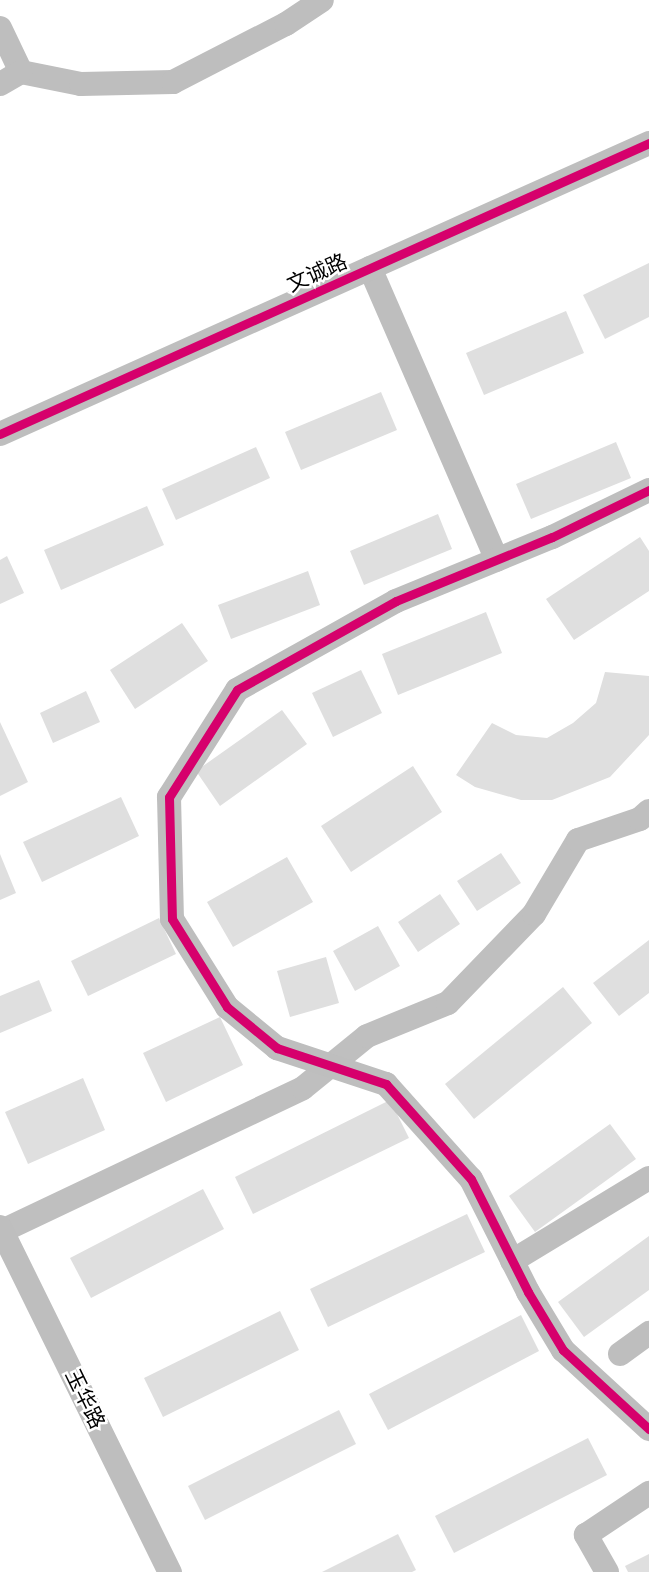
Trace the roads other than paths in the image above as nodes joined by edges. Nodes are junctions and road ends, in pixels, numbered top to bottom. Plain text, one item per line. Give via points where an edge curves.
1 (322, 0) edge
2 (0, 28) edge
3 (10, 78) edge
4 (649, 143) edge
5 (370, 268) junction
6 (0, 434) edge
7 (649, 490) edge
8 (497, 560) junction
9 (649, 1178) edge
10 (0, 1227) edge
11 (512, 1261) junction
12 (649, 1333) edge
13 (620, 1354) dead end
14 (649, 1429) edge
15 (649, 1493) edge
16 (170, 1572) edge
17 (607, 1572) edge

1 - 3 street via 286,24 173,82 81,84
2 - 3 street
4 - 5 street, 文诚路
5 - 6 street, 文诚路
5 - 8 street
7 - 8 street
8 - 11 street via 396,601 237,690 169,797 172,919 227,1007 277,1048 386,1084 471,1179
9 - 11 street
10 - 16 street, 玉华路
11 - 14 street via 563,1350
12 - 13 street
15 - 17 street via 586,1535

